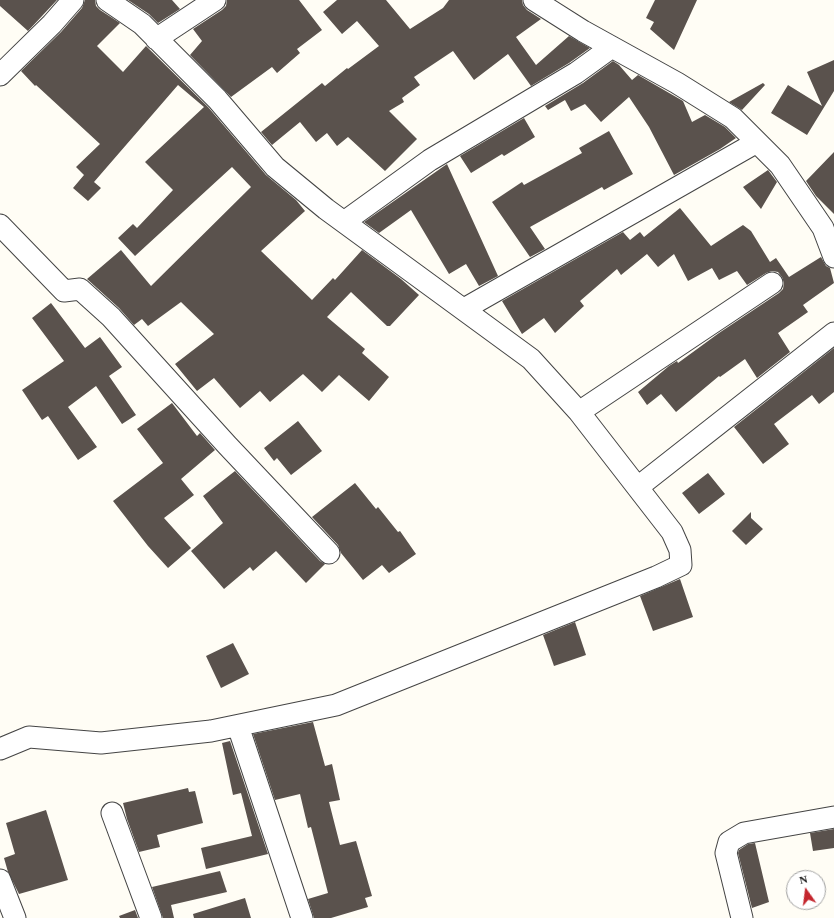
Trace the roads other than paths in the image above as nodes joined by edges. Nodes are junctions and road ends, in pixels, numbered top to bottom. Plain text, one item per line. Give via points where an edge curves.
1 (73, 0) edge
2 (107, 0) edge
3 (215, 0) edge
4 (534, 0) edge
5 (156, 39) junction
6 (612, 47) junction
7 (0, 75) edge
8 (757, 142) junction
9 (344, 222) junction
10 (0, 225) edge
11 (834, 257) edge
12 (772, 283) dead end
13 (464, 309) junction
14 (834, 333) edge
15 (579, 412) junction
16 (638, 487) junction
17 (329, 552) dead end
18 (238, 726) junction
19 (0, 749) edge
20 (112, 813) dead end
21 (834, 817) edge
22 (0, 880) edge
23 (15, 918) edge
24 (151, 918) edge
25 (302, 918) edge
26 (742, 918) edge

1 - 7 street
2 - 5 street via 142,24
3 - 5 street
4 - 6 street
5 - 9 street via 217,99 275,167
6 - 8 street via 733,118
6 - 9 street via 576,73 430,160
8 - 11 street via 780,165 824,228
8 - 13 street
9 - 13 street
10 - 17 street via 64,291 80,289 111,317 227,445
12 - 15 street
13 - 15 street via 531,359
14 - 16 street
15 - 16 street
16 - 18 street via 672,532 680,550 680,565 656,578 336,705
18 - 19 street via 211,732 101,742 29,737
18 - 25 street
20 - 24 street
21 - 26 street via 744,833 729,842 726,853
22 - 23 street

